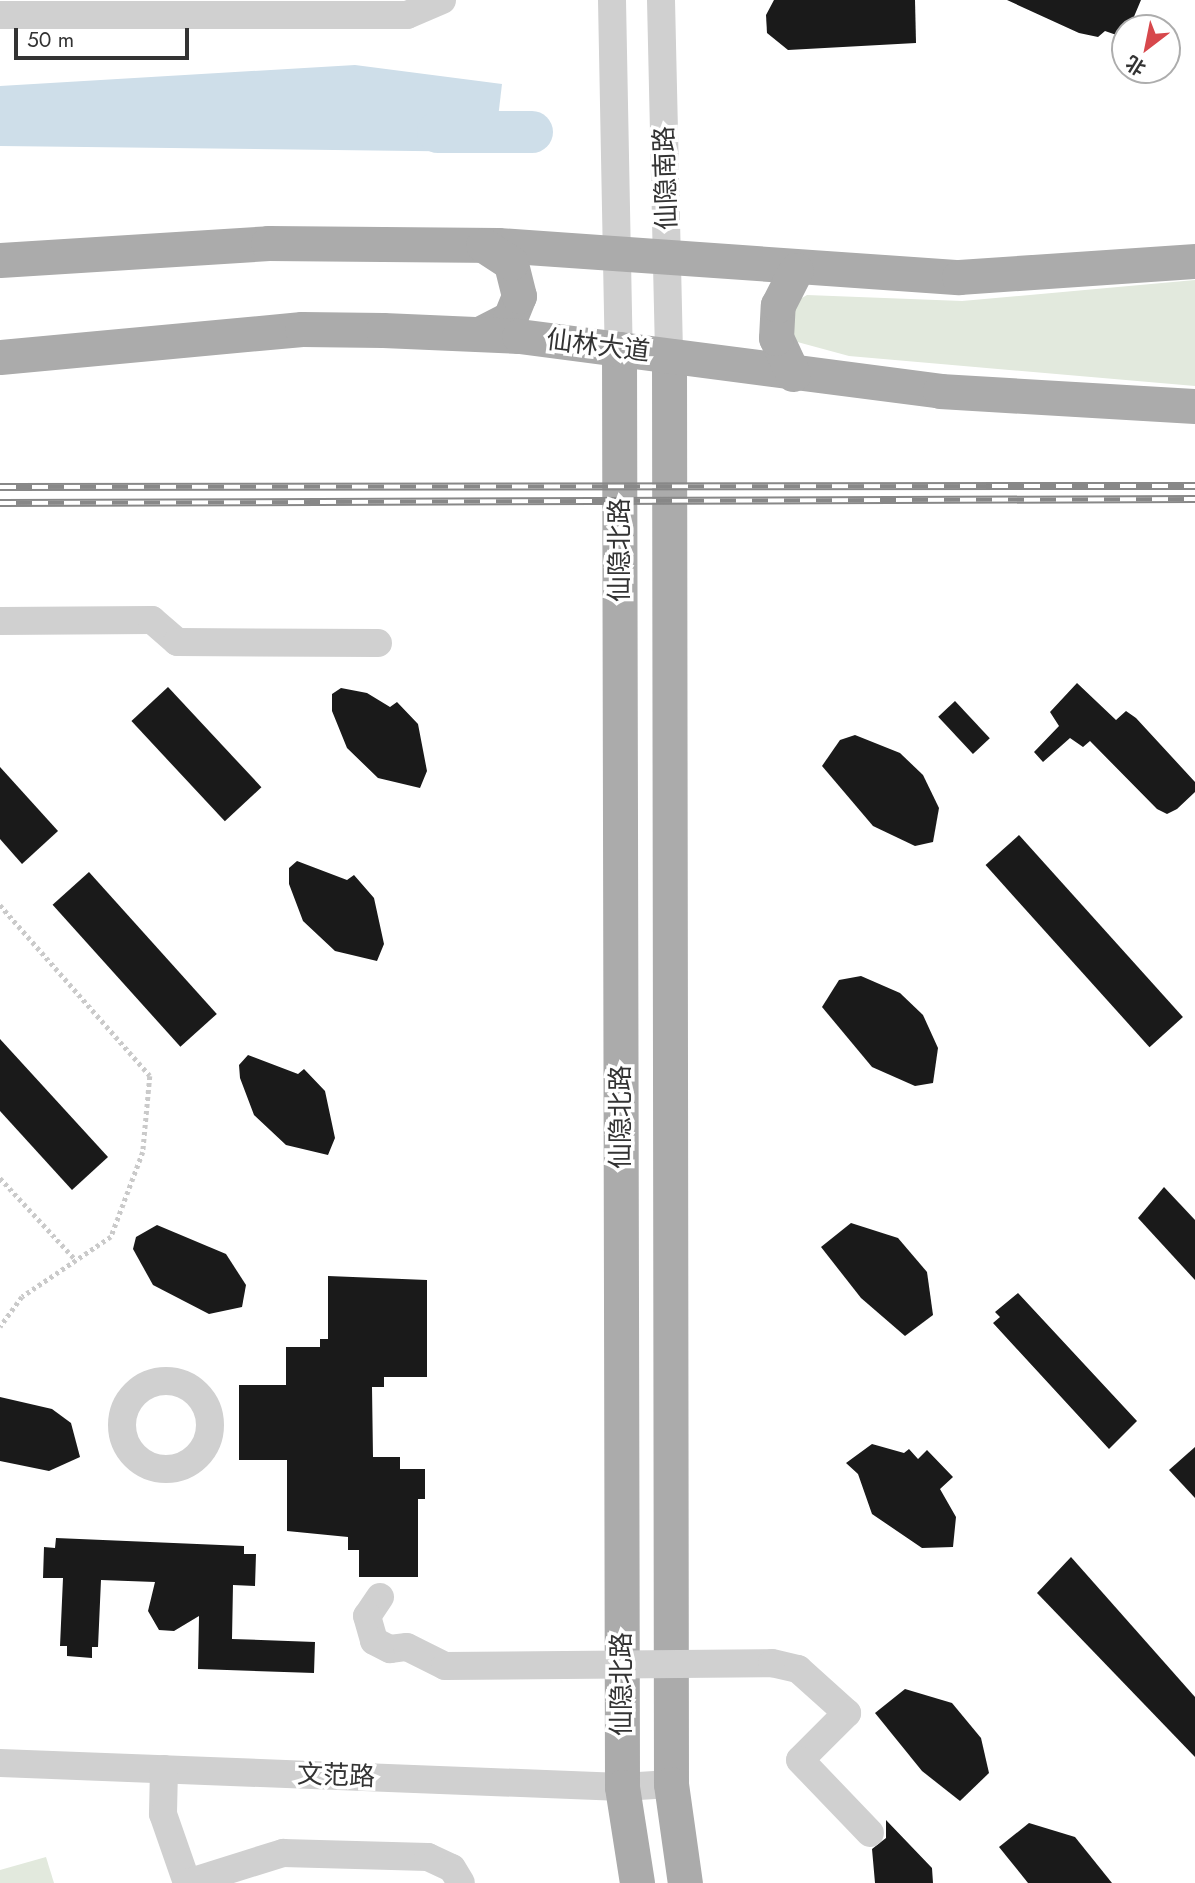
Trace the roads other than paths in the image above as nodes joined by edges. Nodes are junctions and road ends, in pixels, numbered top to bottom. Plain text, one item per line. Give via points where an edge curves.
1 (442, 0) edge
2 (612, 0) edge
3 (661, 0) edge
4 (178, 8) edge
5 (0, 15) edge
6 (483, 245) junction
7 (620, 258) junction
8 (0, 260) edge
9 (668, 261) junction
10 (1195, 261) edge
11 (796, 270) junction
12 (479, 334) junction
13 (620, 349) junction
14 (668, 356) junction
15 (0, 357) edge
16 (793, 374) junction
17 (1195, 406) edge
18 (0, 621) edge
19 (378, 643) dead end
20 (380, 1597) dead end
21 (0, 1763) edge
22 (164, 1769) junction
23 (671, 1784) junction
24 (622, 1787) junction
25 (870, 1833) dead end
26 (461, 1883) edge
27 (638, 1883) edge
28 (685, 1883) edge

1 - 4 street via 407,15
2 - 7 street, 仙隐南路
3 - 9 street, 仙隐南路
4 - 5 street
6 - 7 main road
6 - 8 main road via 268,243
6 - 12 main road via 511,263 519,296 510,318
7 - 9 main road
7 - 13 street, 仙隐南路
9 - 11 main road
9 - 14 street, 仙隐南路
10 - 11 main road via 959,276
11 - 16 main road via 778,305 776,338
12 - 13 main road, 仙林大道
12 - 15 main road, 仙林大道 via 302,329
13 - 14 main road, 仙林大道
13 - 24 main road, 仙隐北路
14 - 16 main road, 仙林大道
14 - 23 main road, 仙隐北路
16 - 17 main road, 仙林大道
18 - 19 street via 152,620 177,642
20 - 25 street, bridge via 367,1616 374,1641 390,1649 407,1647 445,1666 772,1663 798,1669 846,1713 800,1760
21 - 22 street, 文范路
22 - 24 street, 文范路
22 - 26 street via 163,1814 187,1883 284,1853 428,1857 452,1868
23 - 24 street, 文范路
23 - 28 main road, 仙隐北路
24 - 27 main road, 仙隐北路

